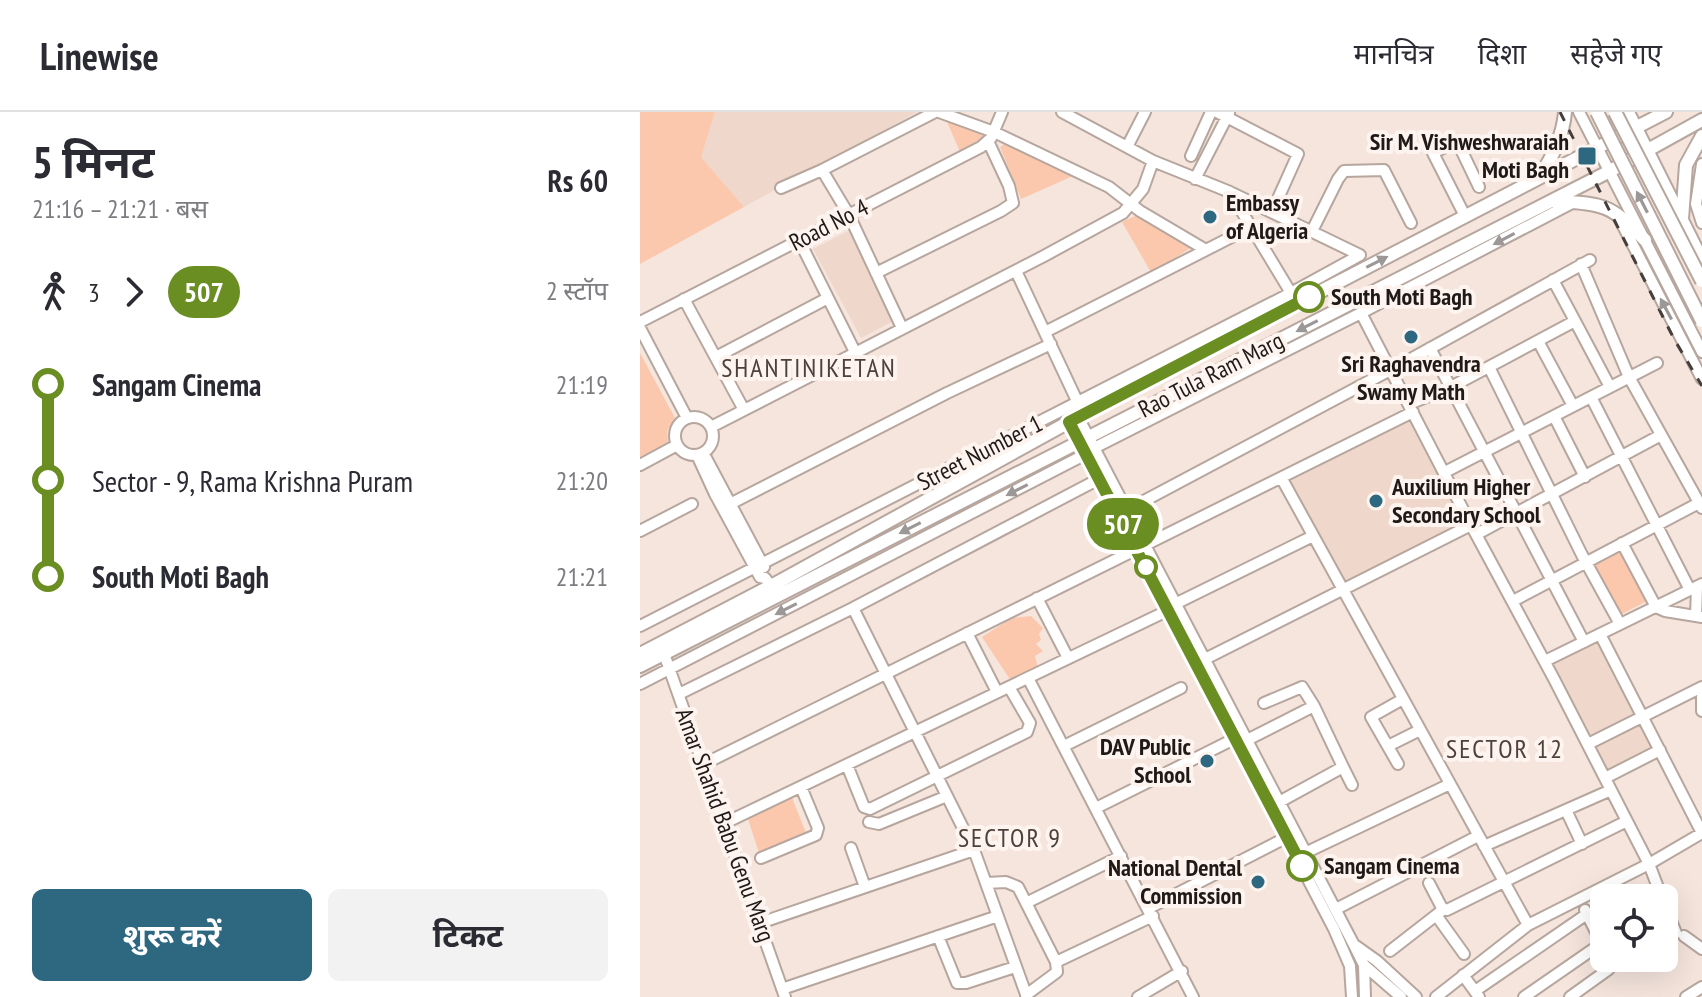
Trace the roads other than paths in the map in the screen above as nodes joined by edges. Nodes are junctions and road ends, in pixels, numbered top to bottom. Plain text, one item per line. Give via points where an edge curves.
1 (937, 112) edge
2 (1002, 112) edge
3 (1145, 112) edge
4 (1565, 112) edge
5 (1579, 112) edge
6 (1597, 112) edge
7 (1615, 112) edge
8 (1629, 112) edge
9 (1666, 112) edge
10 (1068, 113) edge
11 (1221, 113) edge
12 (1085, 118) edge
13 (1702, 120) edge
14 (1637, 127) junction
15 (1702, 136) edge
16 (991, 137) junction
17 (1127, 147) junction
18 (1597, 147) junction
19 (1647, 149) junction
20 (1191, 156) dead end
21 (1153, 161) junction
22 (1702, 164) edge
23 (822, 170) junction
24 (1610, 171) junction
25 (1539, 178) junction
26 (1195, 179) junction
27 (1479, 187) dead end
28 (781, 188) dead end
29 (1230, 192) junction
30 (1551, 201) junction
31 (1573, 203) junction
32 (1133, 204) junction
33 (1272, 212) junction
34 (1616, 212) junction
35 (849, 215) junction
36 (1465, 216) junction
37 (1411, 223) dead end
38 (1702, 223) edge
39 (1684, 224) junction
40 (1251, 227) junction
41 (1312, 231) junction
42 (799, 240) junction
43 (1647, 242) junction
44 (1206, 250) junction
45 (1702, 258) edge
46 (1016, 271) junction
47 (876, 273) junction
48 (1553, 280) junction
49 (1702, 281) edge
50 (828, 298) junction
51 (1294, 298) junction
52 (684, 299) junction
53 (1361, 313) junction
54 (1575, 321) junction
55 (1702, 321) edge
56 (640, 325) edge
57 (902, 328) junction
58 (1045, 332) junction
59 (1538, 341) junction
60 (1051, 344) junction
61 (1695, 347) edge
62 (1430, 348) junction
63 (855, 352) junction
64 (716, 357) junction
65 (1409, 360) dead end
66 (1657, 363) dead end
67 (1489, 367) junction
68 (1392, 369) junction
69 (1629, 377) junction
70 (1702, 379) edge
71 (1451, 387) junction
72 (1610, 387) junction
73 (1591, 397) junction
74 (1078, 403) junction
75 (1573, 406) junction
76 (1411, 408) junction
77 (744, 410) junction
78 (1554, 416) junction
79 (687, 418) junction
80 (1073, 419) junction
81 (711, 427) junction
82 (1522, 433) junction
83 (1661, 435) junction
84 (677, 445) junction
85 (1087, 445) junction
86 (1485, 452) junction
87 (700, 454) junction
88 (1622, 457) junction
89 (640, 465) edge
90 (1445, 472) junction
91 (1585, 477) junction
92 (1099, 479) junction
93 (1282, 479) junction
94 (1552, 494) junction
95 (692, 504) dead end
96 (730, 504) junction
97 (1701, 506) edge
98 (1127, 510) junction
99 (1518, 514) junction
100 (1657, 525) junction
101 (1474, 530) junction
102 (640, 531) edge
103 (740, 531) junction
104 (1313, 536) junction
105 (1622, 543) junction
106 (1141, 547) junction
107 (1585, 562) junction
108 (758, 565) junction
109 (1552, 580) junction
110 (768, 582) junction
111 (1696, 587) edge
112 (1342, 588) junction
113 (1037, 598) junction
114 (1513, 601) junction
115 (1173, 607) junction
116 (1656, 607) junction
117 (853, 608) junction
118 (1699, 616) edge
119 (1620, 624) junction
120 (640, 626) edge
121 (967, 633) junction
122 (1600, 634) junction
123 (1584, 642) junction
124 (662, 649) junction
125 (640, 654) edge
126 (1068, 658) junction
127 (1201, 660) junction
128 (1545, 661) junction
129 (640, 666) edge
130 (670, 669) junction
131 (886, 674) junction
132 (1204, 677) junction
133 (1028, 678) junction
134 (1193, 682) dead end
135 (640, 684) edge
136 (1009, 687) junction
137 (1702, 687) edge
138 (1181, 688) dead end
139 (997, 692) junction
140 (679, 694) junction
141 (1702, 697) edge
142 (1403, 699) junction
143 (1264, 703) dead end
144 (1314, 706) junction
145 (1702, 711) edge
146 (1642, 717) junction
147 (1420, 730) junction
148 (915, 732) junction
149 (1236, 738) junction
150 (1249, 739) junction
151 (1588, 744) junction
152 (1064, 746) junction
153 (1388, 746) junction
154 (1660, 750) junction
155 (704, 764) junction
156 (1398, 764) dead end
157 (847, 765) junction
158 (1343, 767) junction
159 (937, 776) junction
160 (1605, 778) junction
161 (1450, 784) junction
162 (1352, 785) dead end
163 (801, 787) junction
164 (1611, 790) junction
165 (947, 796) junction
166 (1281, 801) junction
167 (1096, 808) junction
168 (1566, 810) junction
169 (1627, 821) junction
170 (869, 822) dead end
171 (725, 823) junction
172 (1702, 833) edge
173 (1292, 834) junction
174 (1481, 841) junction
175 (1582, 844) junction
176 (851, 848) dead end
177 (974, 850) junction
178 (1307, 852) junction
179 (1121, 856) junction
180 (761, 858) dead end
181 (1649, 864) junction
182 (986, 883) junction
183 (1429, 883) dead end
184 (1506, 883) junction
185 (1610, 884) edge
186 (1657, 884) edge
187 (865, 887) junction
188 (1590, 894) edge
189 (1579, 899) junction
190 (1026, 903) junction
191 (1336, 909) junction
192 (1151, 912) junction
193 (1440, 912) junction
194 (1587, 914) junction
195 (998, 916) junction
196 (1590, 920) edge
197 (760, 923) junction
198 (1528, 925) junction
199 (938, 936) junction
200 (1684, 936) dead end
201 (1354, 945) junction
202 (1702, 949) edge
203 (1390, 951) dead end
204 (1464, 954) dead end
205 (1590, 954) edge
206 (1056, 962) junction
207 (1364, 965) junction
208 (1015, 967) junction
209 (1182, 971) junction
210 (1605, 972) edge
211 (1463, 975) junction
212 (1702, 987) edge
213 (784, 993) edge
214 (1477, 994) edge
215 (1026, 996) edge
216 (1138, 997) edge
217 (1193, 997) edge
218 (1352, 997) edge
219 (1365, 997) edge
220 (1401, 997) edge
221 (1416, 997) edge
222 (1436, 997) edge
223 (1524, 997) edge
224 (1570, 997) edge
225 (1686, 997) edge

1 - 16 street
1 - 23 street
2 - 16 street
3 - 17 street
4 - 25 main road via 1564,129
5 - 18 street
55 -> 6 main road, bridge
7 - 49 main road, bridge
8 - 14 street
9 - 14 main road, Rao Tula Ram Marg
10 - 12 street
11 - 20 street
11 - 26 street
11 - 33 street via 1298,154
12 - 17 street
13 - 19 main road, Rao Tula Ram Marg
14 - 18 main road, Rao Tula Ram Marg
14 - 19 street
15 - 39 main road via 1686,165
16 - 32 street via 1109,187
16 - 35 street, Road No 4
16 - 47 street via 1013,203
17 - 21 street
18 - 24 street
18 - 25 main road, Rao Tula Ram Marg
19 - 24 main road, Rao Tula Ram Marg
19 - 39 street
21 - 26 street
21 - 32 street
22 - 38 street via 1696,204
23 - 28 street
23 - 35 street
24 - 30 main road, Rao Tula Ram Marg
24 - 43 street
25 - 36 main road, Rao Tula Ram Marg
26 - 29 street
27 - 36 street via 1457,141 1433,153
29 - 33 street
29 - 40 street
30 - 31 main road
30 -> 85 main road, Rao Tula Ram Marg
31 - 34 main road
31 -> 53 street
32 - 44 street
32 - 46 street
33 - 41 street
34 - 43 main road
61 -> 34 street
35 - 42 street, Road No 4
35 - 47 street
51 -> 36 main road, Rao Tula Ram Marg
37 - 41 street via 1384,170 1356,169 1344,171 1338,179
39 - 43 street
39 - 45 street
40 - 44 street
40 - 51 street
41 - 51 street, Street Number 1 via 1360,255
42 - 50 street
42 - 52 street, Road No 4
43 - 61 street
44 - 58 street
46 - 57 street
46 - 58 street
47 - 57 street
48 - 54 street
48 - 62 street
48 - 69 street via 1585,262
50 - 63 street
50 - 64 street
51 - 74 street, Street Number 1
51 - 80 main road, Rao Tula Ram Marg
52 - 56 street, Road No 4
52 - 64 street
53 - 68 street
53 - 85 street
54 - 59 street
54 - 72 street
56 - 79 street
57 - 63 street
58 - 60 street
59 - 67 street
59 - 75 street
60 - 74 street
60 - 96 street
61 - 70 street
62 - 65 street
62 - 71 street
63 - 77 street
64 - 77 street
66 - 69 street
67 - 71 street
67 - 82 street
68 - 76 street
68 - 98 street
69 - 72 street
69 - 83 street
71 - 76 street
71 - 86 street
72 - 73 street
73 - 75 street
73 - 88 street
74 - 108 street, Street Number 1
75 - 78 street
76 - 90 street
76 - 93 street
77 - 81 street
78 - 82 street
78 - 91 street
79 - 81 street via 703,419
79 - 84 street via 675,432
80 - 85 street
80 - 110 main road, Rao Tula Ram Marg
81 - 87 street via 713,439
82 - 86 street
82 - 94 street
83 - 88 street
83 - 97 street
84 - 87 street via 686,453
84 - 89 street
85 - 92 street
85 - 98 street
85 -> 124 main road, Rao Tula Ram Marg
85 -> 130 street
86 - 90 street
86 - 99 street
87 - 96 street
87 - 103 street
88 - 91 street
88 - 100 street
90 - 101 street
91 - 94 street
92 - 106 street
92 - 117 street
93 - 104 street
93 - 106 street
94 - 99 street
94 - 107 street
95 - 102 street
96 - 103 street
97 - 100 street
98 - 106 street
99 - 101 street
99 - 109 street
100 - 105 street
100 - 111 street
101 - 112 street
101 - 114 street
103 - 108 street
104 - 112 street
104 - 115 street
105 - 107 street
105 - 116 street
106 - 113 street
106 - 115 street
107 - 109 street
107 - 119 street
108 - 110 street via 768,573
108 - 120 street, Street Number 1
109 - 114 street
109 - 123 street
110 - 124 main road, Rao Tula Ram Marg
111 - 116 street
111 - 118 street
112 - 127 street
112 - 142 street
113 - 121 street
113 - 126 street
114 - 128 street
115 - 126 street
115 - 127 street
116 - 118 street
116 - 119 street
117 - 131 street
117 - 140 street
119 - 122 street
121 - 131 street
121 - 139 street
122 - 123 street
122 - 146 street
123 - 128 street
124 - 125 main road, Rao Tula Ram Marg
124 - 129 main road, Rao Tula Ram Marg
124 - 130 street, Amar Shahid Babu Genu Marg
126 - 133 street
127 - 132 street
127 - 150 street
128 - 151 street
130 - 135 street
130 - 140 street, Amar Shahid Babu Genu Marg
131 - 148 street
131 - 155 street
132 - 134 street
132 - 149 street
133 - 136 street
133 - 152 street
136 - 139 street
136 - 159 street via 1029,729
137 - 146 street
138 - 152 street
139 - 148 street
140 - 155 street, Amar Shahid Babu Genu Marg
141 - 145 street
142 - 147 street
142 - 153 street via 1371,717
143 - 144 street via 1302,687
144 - 150 street
144 - 158 street
146 - 151 street
146 - 154 street
147 - 153 street
147 - 161 street
148 - 157 street
148 - 159 street
149 - 167 street
149 - 173 street
150 - 166 street
151 - 160 street
152 - 167 street
153 - 156 street
154 - 160 street
154 - 172 street
155 - 171 street, Amar Shahid Babu Genu Marg
157 - 159 street via 866,809
157 - 163 street
158 - 162 street
158 - 166 street
159 - 165 street
160 - 164 street
161 - 174 street
161 - 178 street
163 - 171 street
163 - 180 street via 816,835
164 - 168 street
164 - 169 street
165 - 170 street via 879,824
165 - 177 street
166 - 173 street
167 - 179 street
168 - 174 street
168 - 175 street
169 - 175 street
169 - 181 street
171 - 197 street, Amar Shahid Babu Genu Marg
172 - 181 street
173 - 178 street
173 - 192 street
173 - 218 street via 1346,953
174 - 184 street
174 - 191 street
175 - 184 street
176 - 187 street
177 - 182 street
177 - 187 street
178 - 191 street
179 - 190 street
179 - 192 street
181 - 185 street
181 - 186 street
182 - 190 street via 1016,884
182 - 195 street
183 - 193 street
184 - 193 street
184 - 198 street
187 - 197 street
188 - 189 street
189 - 194 street
189 - 198 street
190 - 206 street
191 - 201 street
192 - 206 street
192 - 209 street
193 - 203 street
193 - 204 street
194 - 196 street
194 - 214 street
195 - 199 street
195 - 208 street
197 - 213 street, Amar Shahid Babu Genu Marg
198 - 211 street
199 - 208 street via 957,983
199 - 213 street
200 - 202 street
201 - 207 street
201 - 221 street
205 - 223 street
206 - 215 street via 1057,972
207 - 219 street
207 - 220 street
208 - 215 street
209 - 216 street
209 - 217 street
210 - 224 street
211 - 214 street
211 - 222 street
212 - 225 street

